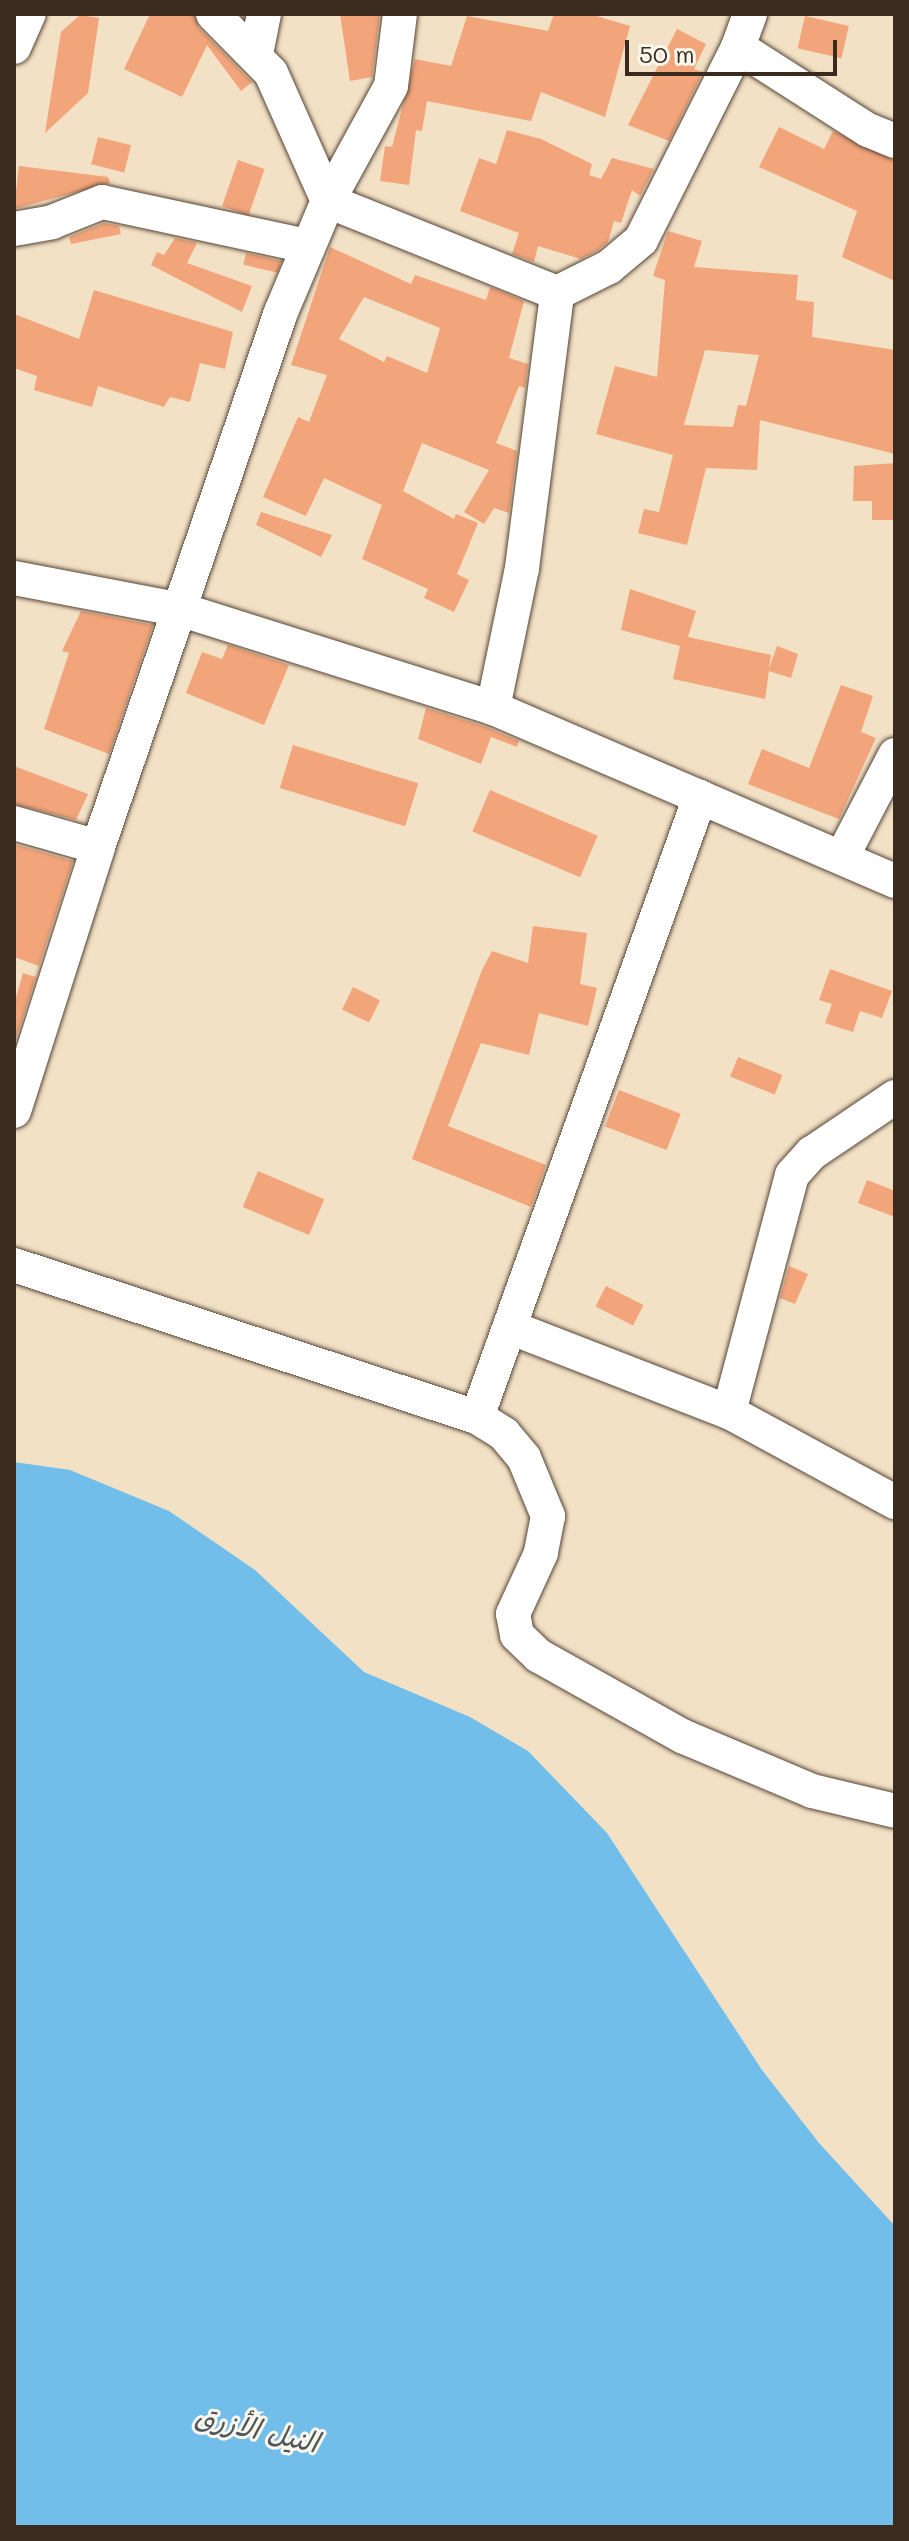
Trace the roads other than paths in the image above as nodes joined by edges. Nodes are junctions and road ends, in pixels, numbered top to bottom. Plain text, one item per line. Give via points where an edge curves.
1 (29, 14) edge
2 (213, 14) edge
3 (264, 14) edge
4 (400, 14) edge
5 (750, 14) edge
6 (14, 47) edge
7 (738, 47) junction
8 (256, 54) junction
9 (895, 141) edge
10 (328, 201) junction
11 (14, 229) edge
12 (307, 246) junction
13 (557, 293) junction
14 (14, 578) edge
15 (182, 610) junction
16 (493, 708) junction
17 (895, 755) edge
18 (700, 797) junction
19 (14, 823) edge
20 (98, 847) junction
21 (842, 857) junction
22 (895, 881) edge
23 (895, 1097) edge
24 (14, 1111) edge
25 (14, 1265) edge
26 (512, 1328) junction
27 (729, 1412) junction
28 (477, 1417) junction
29 (895, 1502) edge
30 (895, 1811) edge

1 - 6 street
2 - 8 street
3 - 8 street
4 - 10 street via 383,107
5 - 7 street
7 - 9 street via 868,130
7 - 13 street via 641,240 609,267
8 - 10 street via 271,73
10 - 12 street
10 - 13 street
11 - 12 street via 52,222 102,202
12 - 15 street
13 - 16 street via 522,568
14 - 15 street
15 - 16 street
15 - 20 street
16 - 18 street
17 - 21 street
18 - 21 street
18 - 26 street
19 - 20 street
20 - 24 street
21 - 22 street
23 - 27 street via 812,1153 792,1175
25 - 28 street
26 - 27 street
26 - 28 street
27 - 29 street
28 - 30 street via 504,1434 524,1458 548,1516 541,1553 513,1614 517,1635 682,1736 754,1769 861,1806

